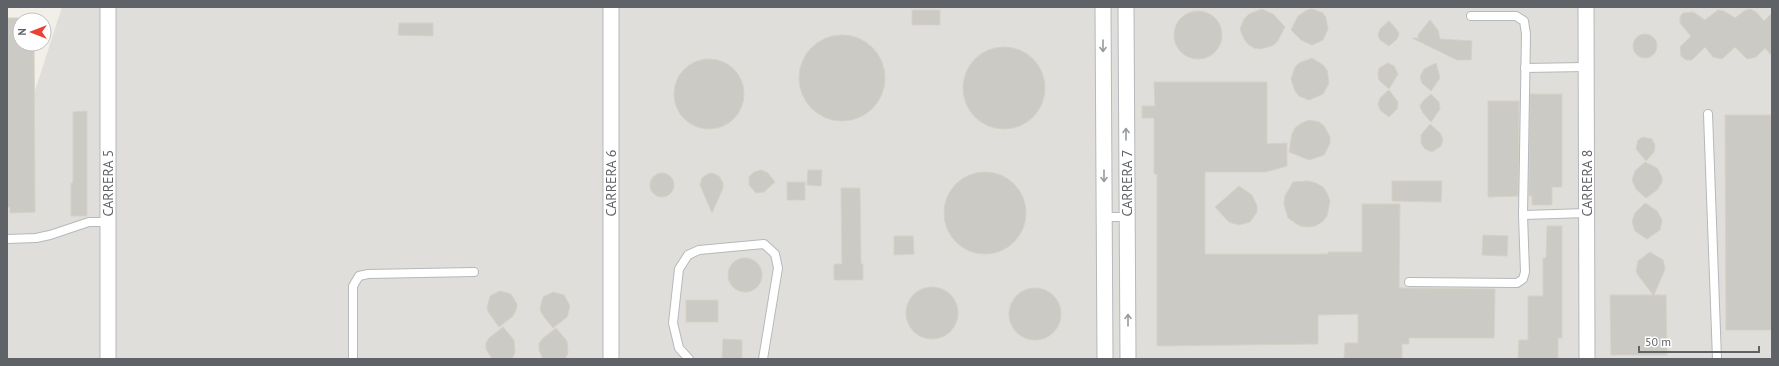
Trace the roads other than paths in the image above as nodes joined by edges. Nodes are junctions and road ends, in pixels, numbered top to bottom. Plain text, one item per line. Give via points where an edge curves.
1 (108, 7) edge
2 (611, 7) edge
3 (1103, 7) edge
4 (1126, 7) edge
5 (1586, 7) edge
6 (1471, 16) dead end
7 (1586, 67) junction
8 (1526, 68) junction
9 (1708, 114) dead end
10 (1587, 213) junction
11 (1523, 215) junction
12 (1104, 217) junction
13 (1127, 217) junction
14 (108, 222) junction
15 (7, 239) edge
16 (474, 272) dead end
17 (1409, 282) dead end
18 (108, 359) edge
19 (353, 359) edge
20 (612, 359) edge
21 (690, 359) edge
22 (763, 359) edge
23 (1105, 359) edge
24 (1128, 359) edge
25 (1587, 359) edge
26 (1717, 359) edge

1 - 14 street, CARRERA 5
2 - 20 street, CARRERA 6
3 -> 12 street, CARRERA 7
13 -> 4 street, CARRERA 7
5 - 7 street, CARRERA 8
6 - 8 lane via 1516,16 1524,21
7 - 8 lane
7 - 10 street, CARRERA 8
8 - 11 lane
9 - 26 lane
10 - 11 lane
10 - 25 street, CARRERA 8
11 - 17 lane via 1525,272 1523,279 1518,283
12 - 13 lane
12 - 23 street, CARRERA 7
24 -> 13 street, CARRERA 7
14 - 15 lane via 89,222 36,238
14 - 18 street, CARRERA 5
16 - 19 lane via 359,276 353,286
21 - 22 lane via 679,348 673,324 679,269 688,255 699,250 764,244 775,254 778,268

